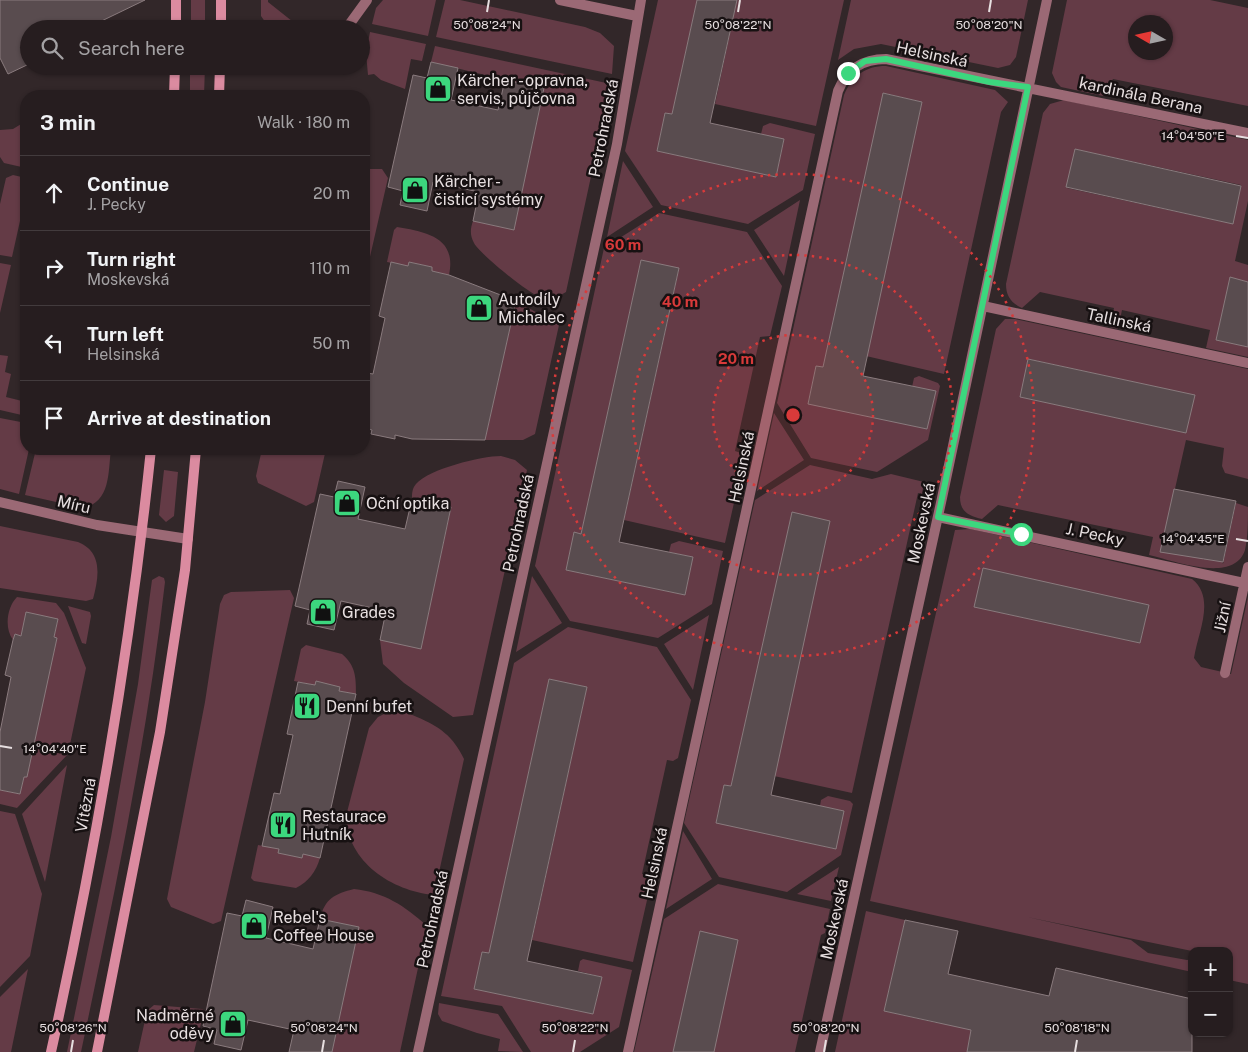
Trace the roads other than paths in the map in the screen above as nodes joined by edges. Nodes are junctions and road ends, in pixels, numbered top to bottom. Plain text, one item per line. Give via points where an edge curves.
1 (176, 0) edge
2 (221, 0) edge
3 (367, 0) edge
4 (560, 0) edge
5 (641, 0) edge
6 (1047, 0) edge
7 (637, 16) junction
8 (176, 20) edge
9 (221, 20) edge
10 (353, 20) edge
11 (175, 75) edge
12 (220, 75) edge
13 (1028, 87) junction
14 (174, 90) edge
15 (219, 90) edge
16 (1248, 134) edge
17 (983, 306) junction
18 (1248, 363) edge
19 (150, 455) edge
20 (195, 455) edge
21 (0, 502) edge
22 (938, 517) junction
23 (142, 532) junction
24 (188, 539) junction
25 (1248, 567) edge
26 (1244, 584) junction
27 (1225, 673) dead end
28 (51, 1052) edge
29 (97, 1052) edge
30 (418, 1052) edge
31 (628, 1052) edge
32 (820, 1052) edge

1 - 8 main road
2 - 9 main road
3 - 10 street
4 - 7 street
5 - 7 street, Petrohradská
6 - 13 street, Moskevská
7 - 30 street, Petrohradská via 617,144
11 - 14 main road
12 - 15 main road
13 - 16 street, kardinála Berana
13 - 17 street, Moskevská
13 - 31 street, Helsinská via 876,59 865,61 848,73 838,91
17 - 18 street, Tallinská
17 - 22 street, Moskevská
19 - 23 main road, Vítězná
20 - 24 main road
21 - 23 street, Míru
22 - 26 street, J. Pecky
22 - 32 street, Moskevská
23 - 24 street
23 - 28 main road, Vítězná via 96,833
24 - 29 main road via 160,732
25 - 26 street, Jižní
26 - 27 street, Jižní

